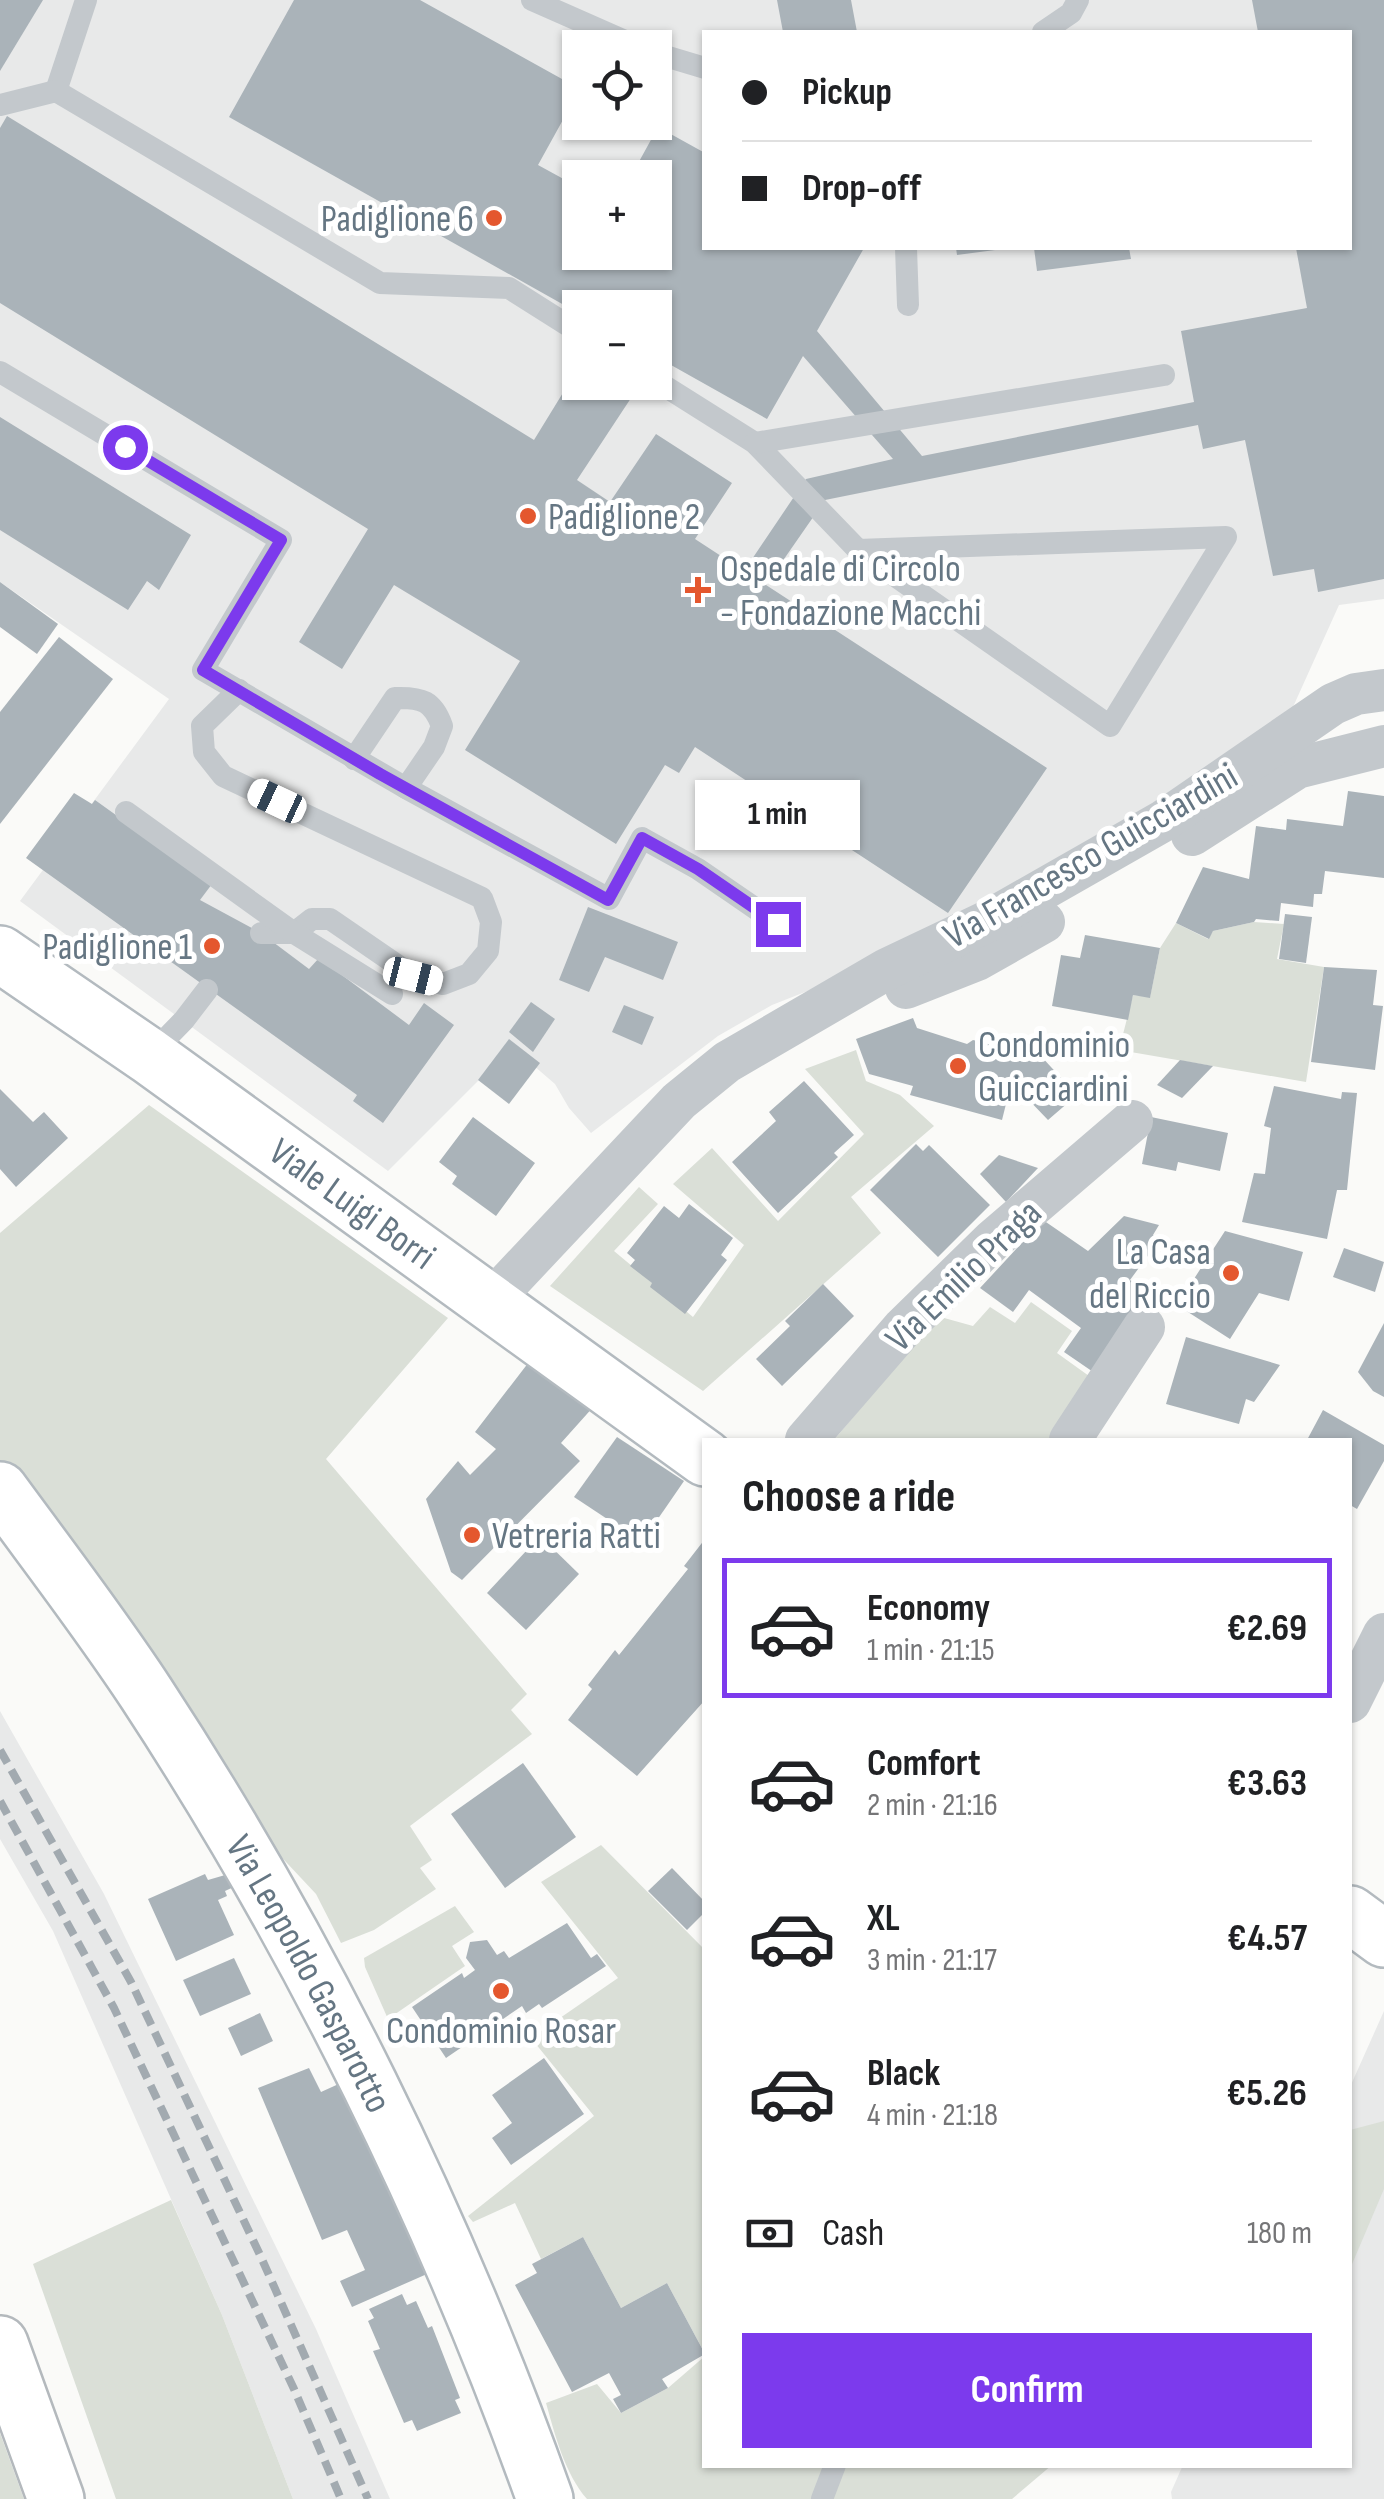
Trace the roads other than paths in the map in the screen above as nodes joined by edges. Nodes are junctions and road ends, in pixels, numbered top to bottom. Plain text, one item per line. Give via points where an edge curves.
1 (86, 0) edge
2 (532, 0) edge
3 (1078, 0) edge
4 (600, 30) edge
5 (1046, 30) edge
6 (672, 58) edge
7 (702, 67) edge
8 (56, 92) junction
9 (0, 105) edge
10 (906, 250) edge
11 (908, 306) dead end
12 (562, 322) edge
13 (0, 372) edge
14 (1164, 376) dead end
15 (672, 391) edge
16 (755, 444) junction
17 (858, 550) junction
18 (238, 690) junction
19 (1384, 690) edge
20 (1384, 746) edge
21 (354, 758) junction
22 (406, 788) junction
23 (126, 812) dead end
24 (778, 924) dead end
25 (261, 933) dead end
26 (294, 933) junction
27 (0, 954) edge
28 (207, 990) dead end
29 (392, 994) dead end
30 (795, 1022) junction
31 (149, 1056) junction
32 (1132, 1121) dead end
33 (489, 1302) junction
34 (1144, 1327) dead end
35 (808, 1438) edge
36 (1071, 1438) edge
37 (702, 1456) edge
38 (0, 1490) edge
39 (1384, 1634) edge
40 (1352, 1698) edge
41 (1352, 1915) edge
42 (1384, 1939) edge
43 (0, 2344) edge
44 (834, 2468) edge
45 (56, 2499) edge
46 (545, 2499) edge
47 (822, 2499) edge

1 - 8 lane
2 - 4 lane
3 - 5 lane via 1072,14
6 - 7 lane
8 - 9 lane
8 - 12 lane via 380,283 509,288
10 - 11 lane
13 - 18 lane via 281,540 203,670
14 - 16 lane
15 - 16 lane
16 - 17 lane
17 - 17 lane via 1110,726 1226,538 1052,544
18 - 21 lane
18 - 26 lane via 202,726 204,752 223,776 482,898 491,922 488,951 469,974 443,984 413,976 330,918 312,919
19 - 30 street, Via Francesco Guicciardini via 1333,704 1163,821
20 - 30 street, Via Francesco Guicciardini via 1297,768 977,960
21 - 22 lane
21 - 22 lane via 396,698 416,697 436,710 442,726
22 - 24 lane via 608,900 642,838
23 - 26 lane
25 - 26 lane
26 - 29 lane
27 - 31 main road, Viale Luigi Borri
28 - 31 lane
30 - 33 street, Via Francesco Guicciardini via 727,1062 679,1101
31 - 33 main road, Viale Luigi Borri
32 - 35 street, Via Emilio Praga via 903,1328
33 - 37 main road, Viale Luigi Borri
34 - 36 street
38 - 46 main road, Via Leopoldo Gasparotto via 145,1692 309,1968 476,2320
39 - 40 street
41 - 42 main road
43 - 45 main road
44 - 47 lane

